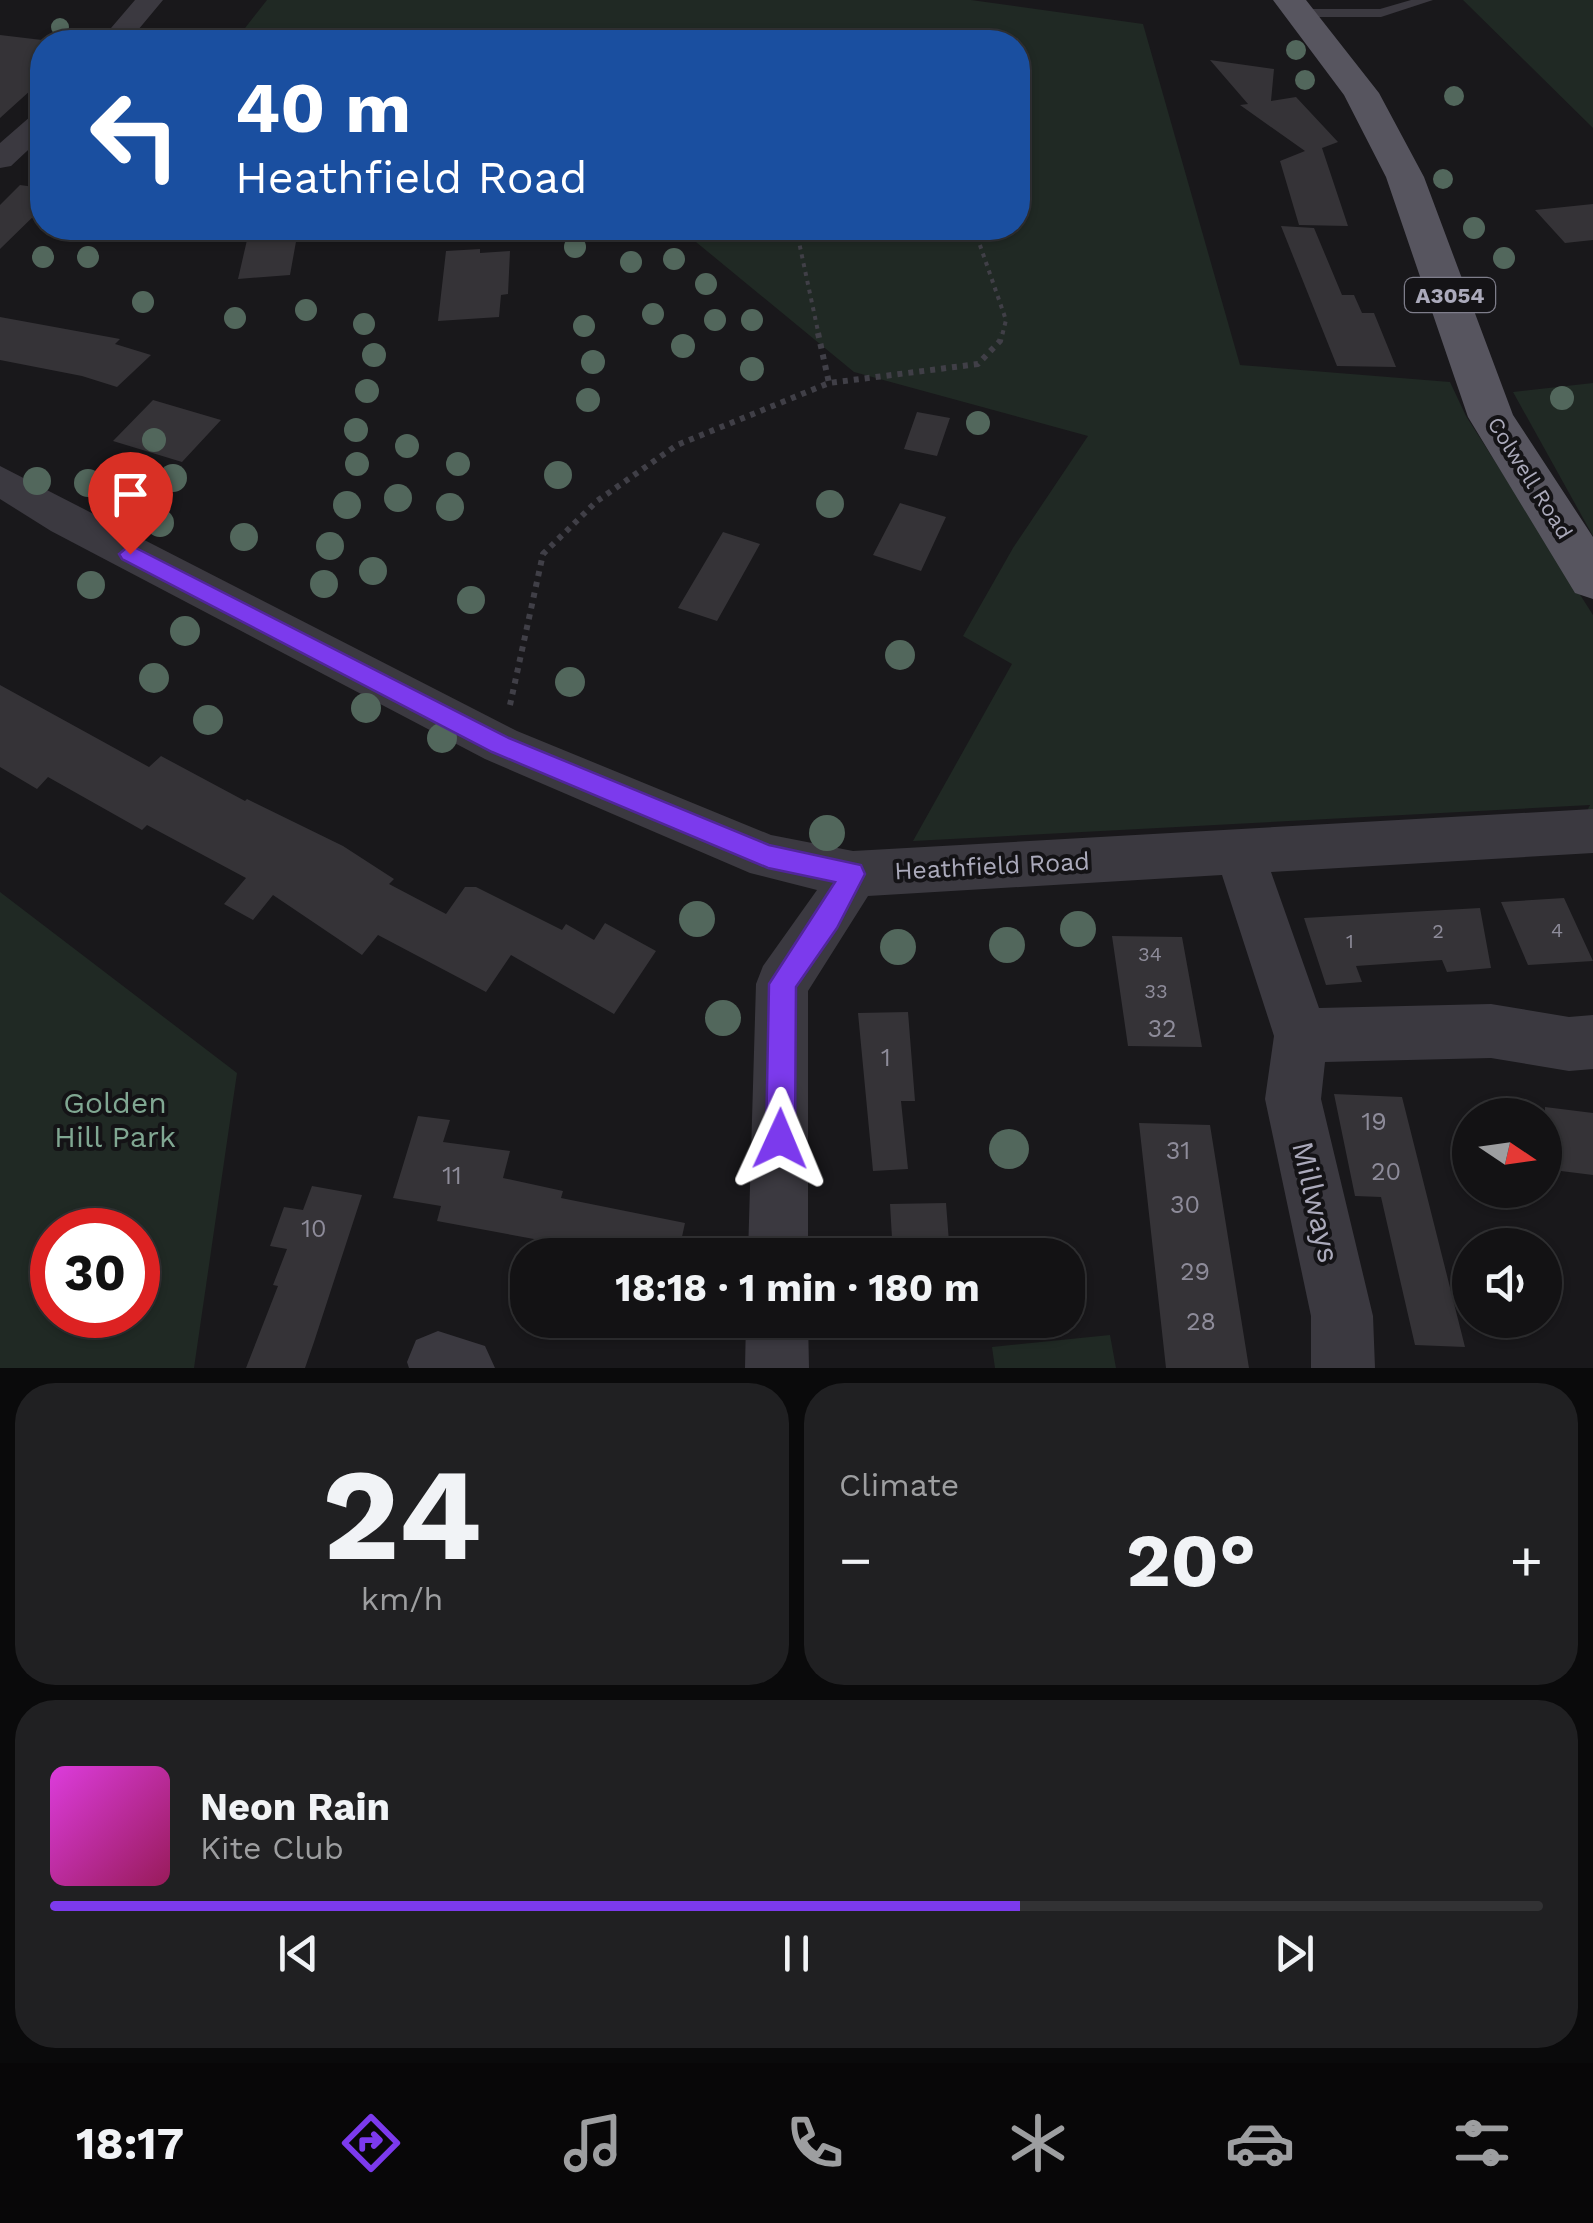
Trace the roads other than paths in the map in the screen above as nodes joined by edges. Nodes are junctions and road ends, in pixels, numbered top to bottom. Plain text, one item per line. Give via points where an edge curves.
1 (150, 0) edge
2 (1426, 0) edge
3 (1295, 7) edge
4 (124, 30) edge
5 (30, 133) edge
6 (0, 159) edge
7 (0, 480) edge
8 (1593, 580) edge
9 (1593, 831) edge
10 (1240, 853) junction
11 (852, 874) junction
12 (1301, 1036) junction
13 (1593, 1042) edge
14 (778, 1238) edge
15 (778, 1338) edge
16 (777, 1368) edge
17 (1344, 1368) edge

1 - 4 street
2 - 3 lane via 1381,14
3 - 8 main road, Colwell Road / A3054 via 1361,93 1405,176 1490,418
5 - 6 street
7 - 11 street, Heathfield Road via 501,745 768,856
9 - 10 street, Heathfield Road
10 - 11 street, Heathfield Road
10 - 12 street, Millways
11 - 14 street via 782,984
12 - 13 street via 1492,1031
12 - 17 street, Millways via 1293,1099 1342,1316
15 - 16 street

